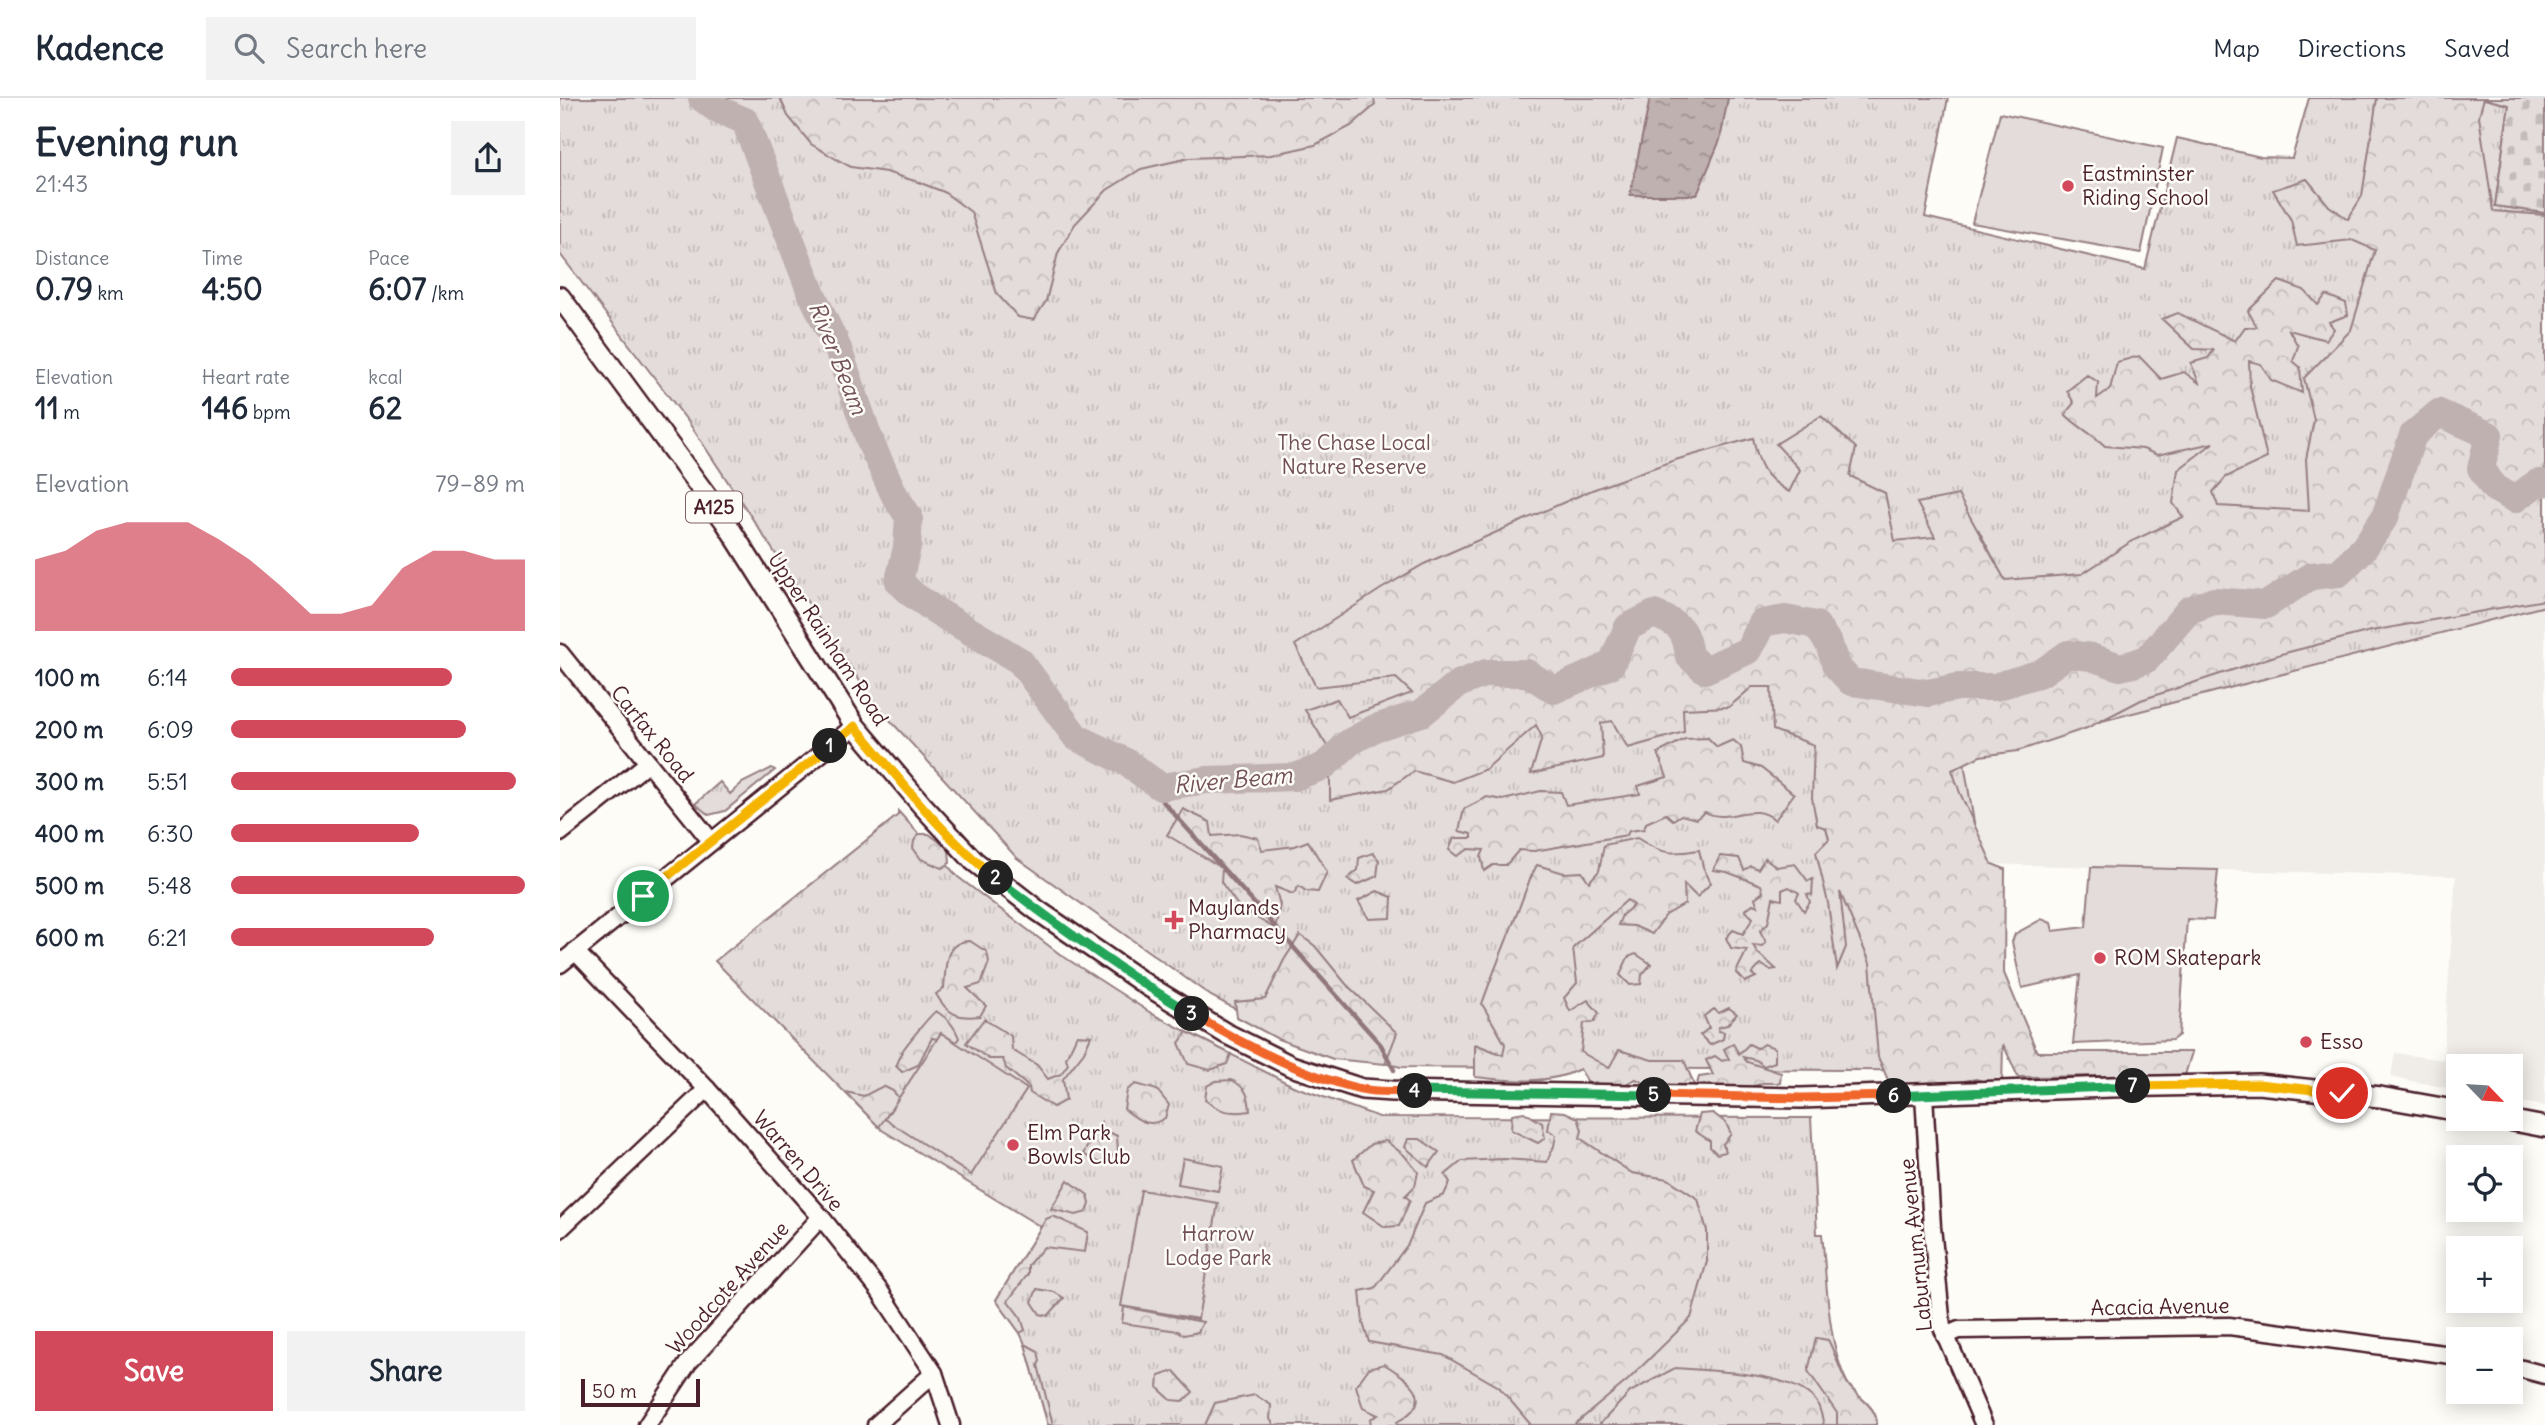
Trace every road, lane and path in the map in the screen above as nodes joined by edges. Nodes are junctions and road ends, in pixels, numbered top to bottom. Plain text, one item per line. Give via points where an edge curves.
1 (560, 297) edge
2 (560, 653) edge
3 (855, 726) junction
4 (648, 763) junction
5 (560, 833) edge
6 (711, 841) junction
7 (575, 951) junction
8 (560, 964) edge
9 (707, 1089) junction
10 (1924, 1095) junction
11 (2446, 1109) edge
12 (2524, 1123) edge
13 (2545, 1127) edge
14 (821, 1217) junction
15 (560, 1229) edge
16 (1945, 1336) junction
17 (2446, 1354) edge
18 (2523, 1369) edge
19 (934, 1373) junction
20 (2545, 1375) edge
21 (647, 1425) edge
22 (876, 1425) edge
23 (951, 1425) edge
24 (1984, 1425) edge

1 - 3 main road, Upper Rainham Road / A125 via 725,521
2 - 4 street, Carfax Road
3 - 6 street
3 - 10 main road, Upper Rainham Road / A125 via 974,861 1037,910 1175,1003 1292,1066 1362,1089 1392,1091 1801,1098
4 - 5 street
4 - 6 street, Carfax Road
6 - 7 street
7 - 8 street
7 - 9 street, Warren Drive
9 - 14 street, Warren Drive
9 - 15 street
10 - 11 main road, Upper Rainham Road / A125 via 2258,1084
10 - 16 street, Laburnum Avenue
12 - 13 main road
14 - 19 street, Warren Drive via 879,1290
14 - 21 street, Woodcote Avenue via 688,1363
16 - 17 street, Acacia Avenue via 1959,1330 2203,1324
16 - 24 street, Laburnum Avenue
18 - 20 street
19 - 22 street
19 - 23 street, Warren Drive

